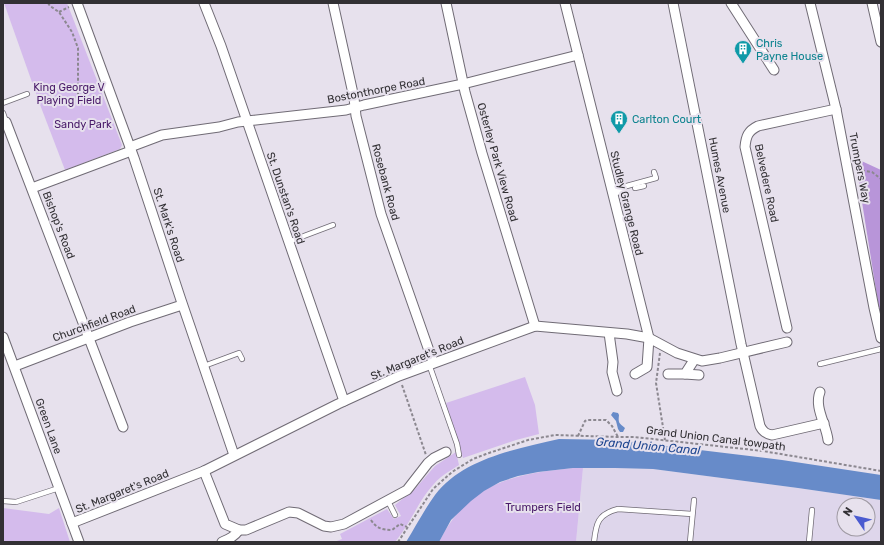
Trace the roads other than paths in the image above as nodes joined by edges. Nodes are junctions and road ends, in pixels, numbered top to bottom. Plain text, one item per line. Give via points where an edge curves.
1 (204, 3) edge
2 (333, 3) edge
3 (446, 3) edge
4 (565, 3) edge
5 (673, 3) edge
6 (731, 3) edge
7 (810, 3) edge
8 (872, 3) edge
9 (74, 5) edge
10 (881, 42) edge
11 (578, 55) junction
12 (774, 70) dead end
13 (463, 84) junction
14 (27, 94) dead end
15 (3, 103) edge
16 (355, 107) junction
17 (836, 109) junction
18 (3, 113) edge
19 (247, 121) junction
20 (4, 123) edge
21 (130, 149) junction
22 (654, 172) dead end
23 (644, 186) dead end
24 (32, 188) junction
25 (635, 188) dead end
26 (622, 191) dead end
27 (612, 192) junction
28 (333, 225) dead end
29 (288, 242) junction
30 (182, 305) junction
31 (536, 326) junction
32 (787, 328) dead end
33 (609, 333) junction
34 (3, 337) edge
35 (89, 337) junction
36 (649, 338) junction
37 (881, 338) edge
38 (787, 342) dead end
39 (881, 349) edge
40 (744, 352) junction
41 (242, 359) dead end
42 (694, 360) junction
43 (431, 363) junction
44 (820, 364) dead end
45 (14, 366) junction
46 (204, 366) junction
47 (635, 374) dead end
48 (668, 374) dead end
49 (685, 374) junction
50 (699, 375) dead end
51 (617, 391) dead end
52 (820, 392) dead end
53 (344, 401) junction
54 (824, 423) junction
55 (123, 427) dead end
56 (828, 440) dead end
57 (446, 452) dead end
58 (234, 455) junction
59 (459, 455) dead end
60 (204, 471) junction
61 (59, 488) junction
62 (694, 500) dead end
63 (3, 501) edge
64 (388, 501) junction
65 (812, 510) dead end
66 (692, 514) junction
67 (395, 515) dead end
68 (72, 523) junction
69 (238, 530) junction
70 (79, 542) edge
71 (222, 542) edge
72 (594, 542) edge
73 (690, 542) edge
74 (809, 542) edge

1 - 19 street, St. Dunstan's Road
2 - 16 street, Rosebank Road
3 - 13 street, Osterley Park View Road
4 - 11 street, Studley Grange Road
5 - 40 street, Humes Avenue
6 - 12 street
7 - 17 street, Trumpers Way
8 - 10 street
9 - 21 street, St. Mark's Road
11 - 13 street, Bostonthorpe Road
11 - 27 street, Studley Grange Road
13 - 16 street, Bostonthorpe Road
13 - 31 street, Osterley Park View Road
14 - 15 lane
16 - 19 street, Bostonthorpe Road
16 - 43 street, Rosebank Road via 381,214
17 - 32 street, Belvedere Road via 758,126 746,137 745,147
17 - 37 street, Trumpers Way
18 - 20 lane
19 - 21 street, Bostonthorpe Road via 162,135
19 - 29 street, St. Dunstan's Road
20 - 24 street, Bishop's Road
21 - 24 street, Bostonthorpe Road
21 - 30 street, St. Mark's Road
22 - 27 lane via 656,178
23 - 25 lane
24 - 35 street, Bishop's Road
26 - 27 lane
27 - 36 street, Studley Grange Road
28 - 29 lane
29 - 53 street, St. Dunstan's Road
30 - 35 street, Churchfield Road
30 - 46 street, St. Mark's Road
31 - 33 street, St. Margaret's Road
31 - 43 street, St. Margaret's Road
33 - 36 street, St. Margaret's Road
33 - 51 street via 612,372
34 - 45 street, Green Lane
35 - 45 street, Churchfield Road
35 - 55 street, Bishop's Road
36 - 42 street, St. Margaret's Road
36 - 47 street, Studley Grange Road via 647,367
38 - 40 street, St. Margaret's Road
39 - 44 lane
40 - 42 street, St. Margaret's Road via 702,361
40 - 54 street, Humes Avenue via 762,430 772,435
41 - 46 lane via 239,353
42 - 49 street
43 - 53 street, St. Margaret's Road
43 - 59 lane
45 - 61 street, Green Lane
46 - 58 street, St. Mark's Road
48 - 49 street
49 - 50 street
52 - 54 street via 818,402
53 - 58 street, St. Margaret's Road
54 - 56 street
57 - 64 street via 434,458 407,490
58 - 60 street, St. Margaret's Road
60 - 68 street, St. Margaret's Road
60 - 69 street via 225,524
61 - 63 lane via 16,502
61 - 68 street, Green Lane
62 - 66 lane
64 - 67 lane
64 - 69 street via 344,524 331,527 298,513 289,512 246,530
65 - 74 lane
66 - 72 lane via 618,509 610,511 598,520
66 - 73 lane
68 - 70 street, Green Lane
69 - 71 street via 236,535

